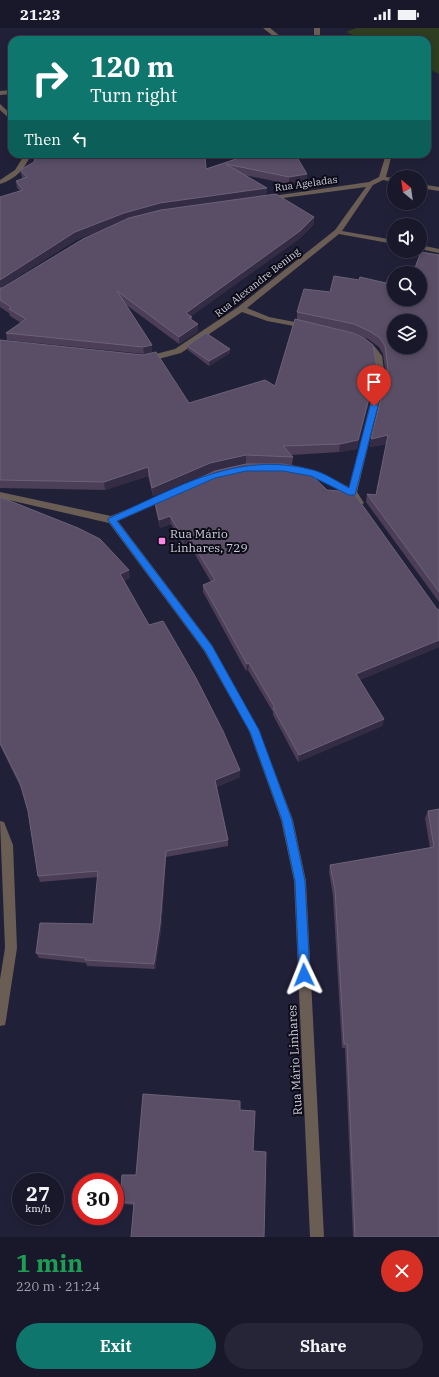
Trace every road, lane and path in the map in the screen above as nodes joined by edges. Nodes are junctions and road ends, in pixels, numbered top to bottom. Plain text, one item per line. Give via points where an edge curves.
1 (266, 28) edge
2 (277, 36) edge
3 (0, 106) edge
4 (8, 115) edge
5 (27, 158) edge
6 (387, 158) edge
7 (382, 178) junction
8 (387, 179) edge
9 (0, 182) edge
10 (371, 184) junction
11 (427, 187) edge
12 (439, 189) edge
13 (262, 199) edge
14 (338, 232) junction
15 (387, 241) edge
16 (427, 248) edge
17 (439, 251) edge
18 (241, 310) junction
19 (312, 328) edge
20 (355, 339) edge
21 (136, 359) edge
22 (283, 468) edge
23 (177, 491) edge
24 (352, 492) junction
25 (0, 495) edge
26 (366, 512) edge
27 (112, 520) junction
28 (0, 826) edge
29 (0, 1020) edge
30 (317, 1237) edge

1 - 2 street
3 - 4 street
5 - 9 street via 17,173
6 - 7 street
7 - 8 street
7 - 10 street, Rua Alexandre Bening
10 - 13 street, Rua Ageladas
10 - 14 street, Rua Alexandre Bening
11 - 12 street
14 - 15 street
14 - 18 street, Rua Alexandre Bening
16 - 17 street
18 - 19 street via 267,319
18 - 21 street, Rua Alexandre Bening via 178,351 155,358
20 - 24 street via 374,349 380,358 381,377
22 - 24 street via 313,473
23 - 27 street
24 - 26 street
25 - 27 street
27 - 30 street, Rua Mário Linhares via 208,648 254,730 287,820 300,881
28 - 29 street via 7,845 10,948

